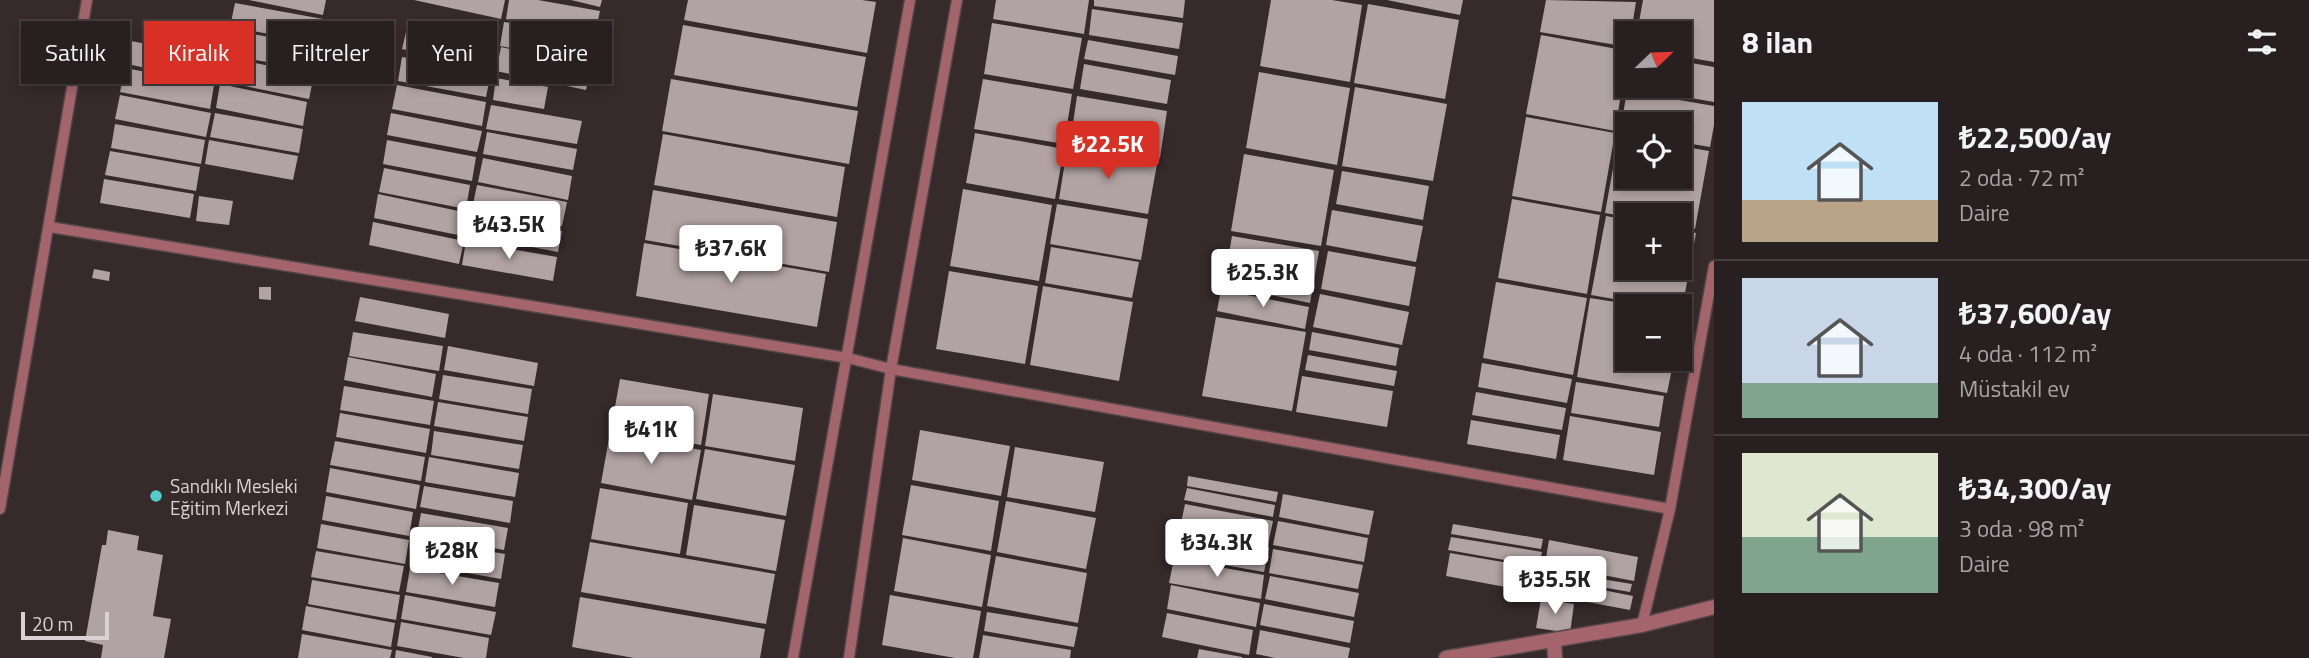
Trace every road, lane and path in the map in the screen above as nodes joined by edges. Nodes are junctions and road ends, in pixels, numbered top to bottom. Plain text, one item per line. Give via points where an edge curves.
1 (87, 0) edge
2 (910, 0) edge
3 (957, 0) edge
4 (50, 227) junction
5 (1714, 266) edge
6 (848, 358) junction
7 (891, 369) junction
8 (0, 509) edge
9 (1670, 509) junction
10 (1714, 607) edge
11 (1642, 625) junction
12 (1555, 640) junction
13 (793, 658) edge
14 (849, 658) edge
15 (1446, 658) edge
16 (1555, 658) edge

1 - 4 lane
2 - 6 lane
3 - 7 lane
4 - 6 lane
4 - 8 lane
5 - 9 lane
6 - 7 lane
6 - 13 lane
7 - 9 lane
7 - 14 lane
9 - 11 lane
10 - 11 street
11 - 12 street
12 - 15 street
12 - 16 street

